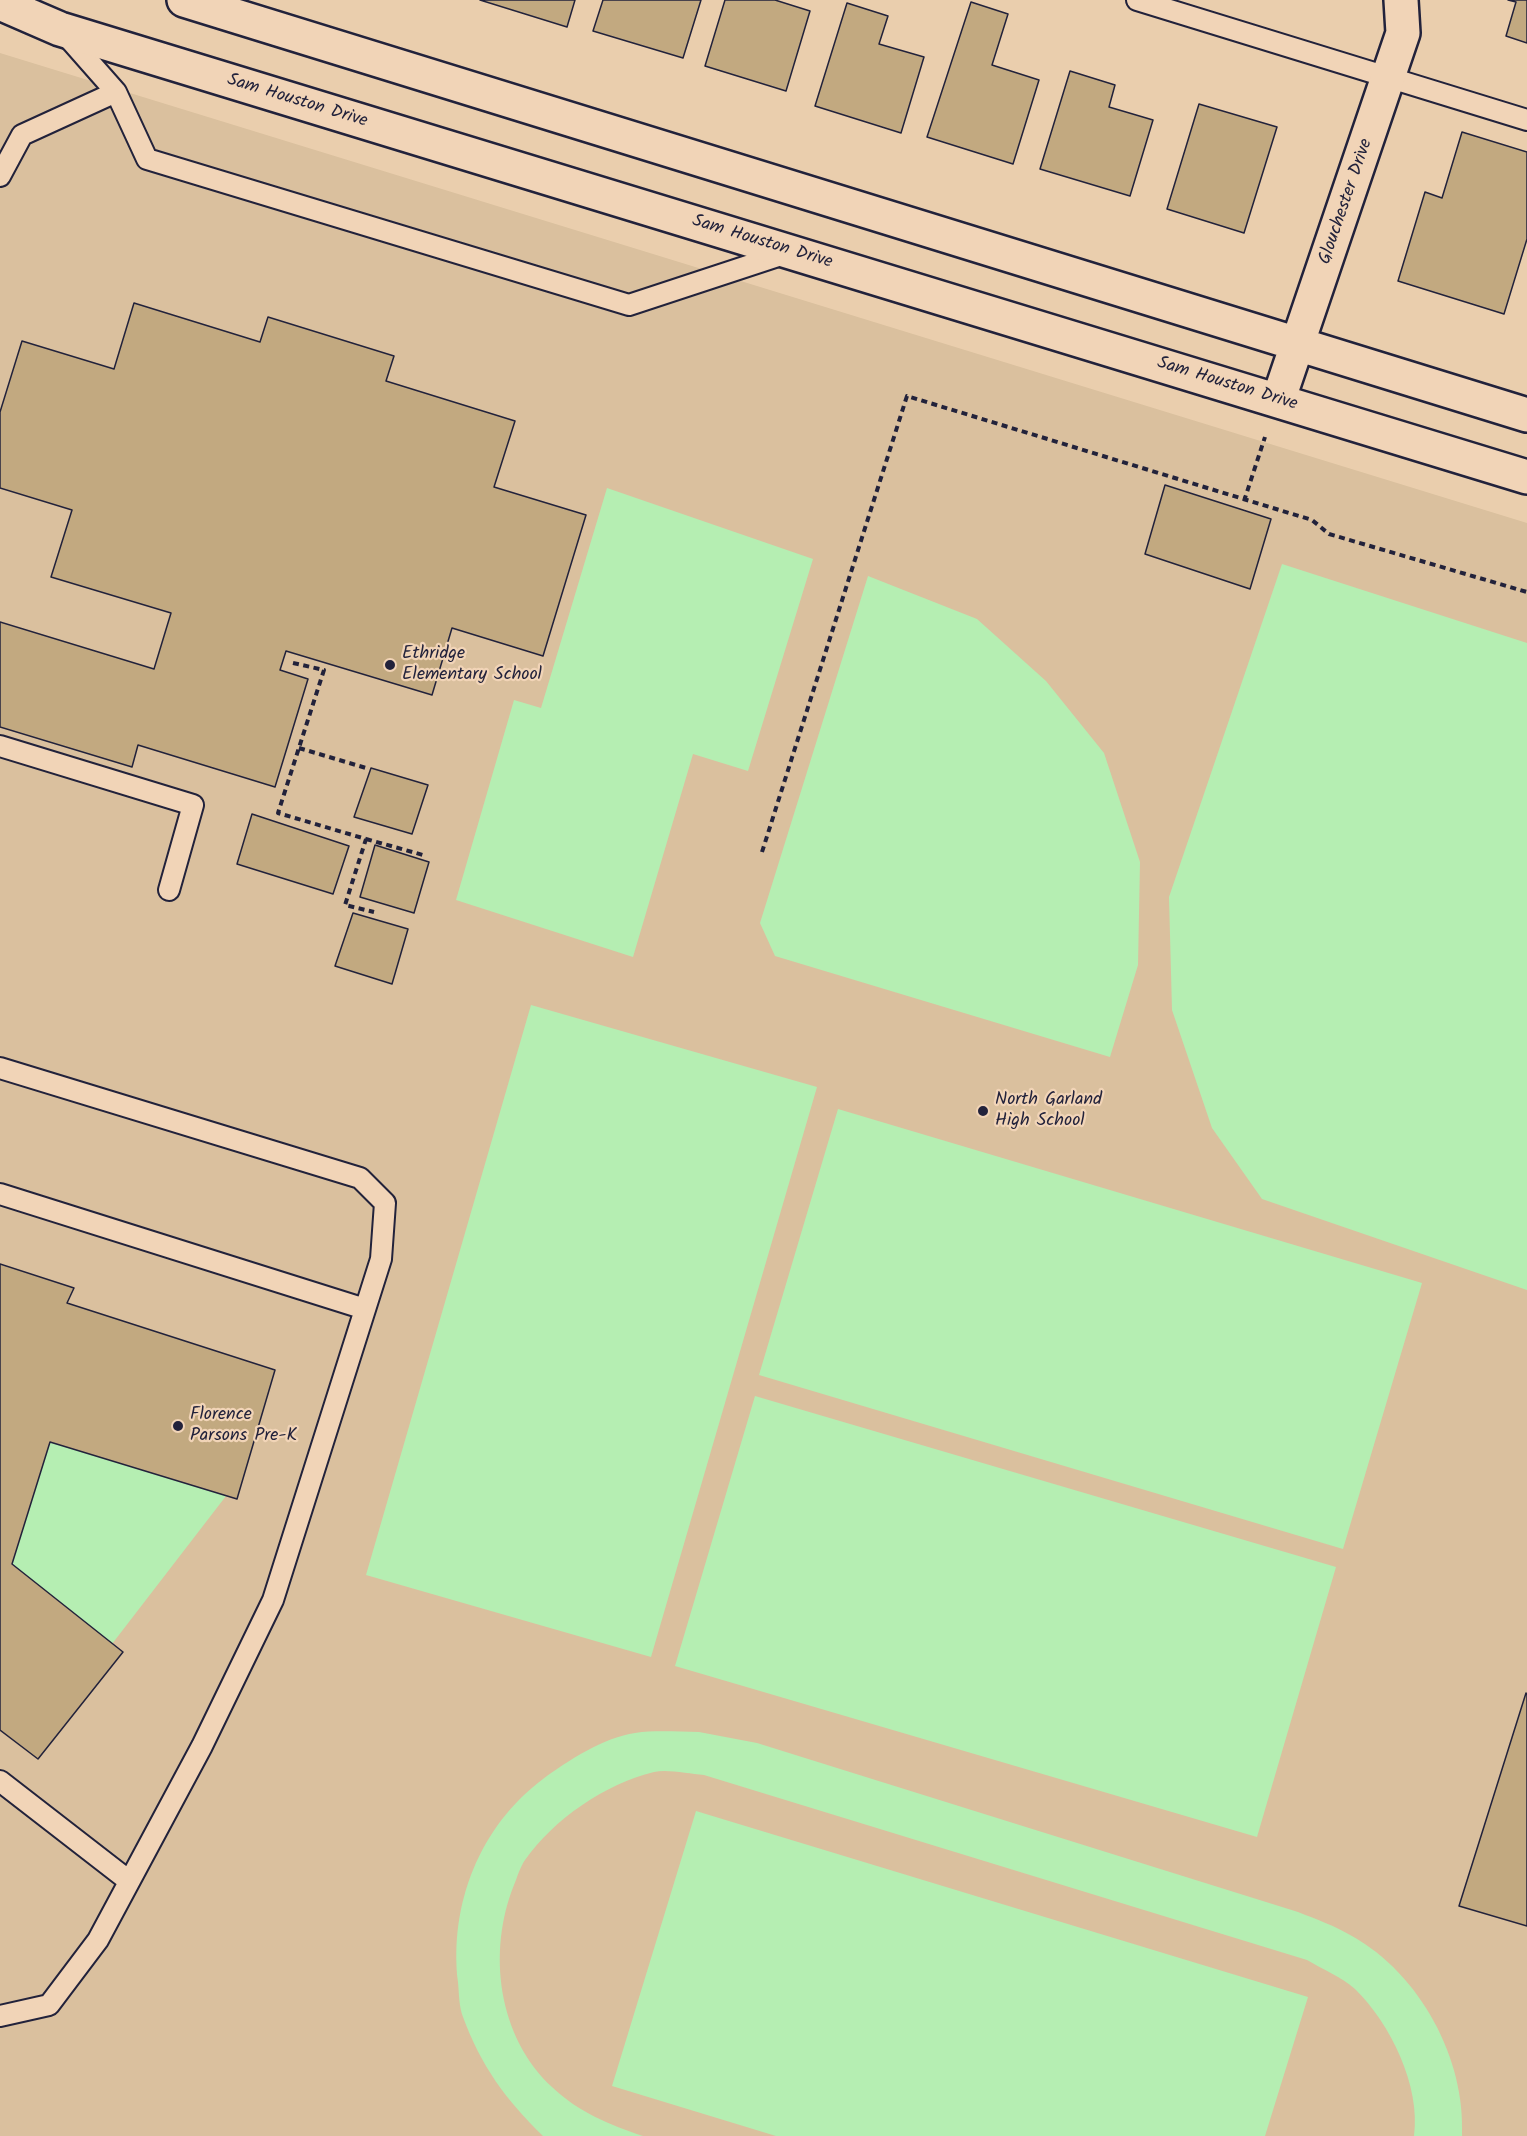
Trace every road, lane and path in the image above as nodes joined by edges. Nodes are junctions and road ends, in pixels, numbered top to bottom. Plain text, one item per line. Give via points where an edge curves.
1 (184, 0) edge
2 (1137, 0) edge
3 (1401, 0) edge
4 (0, 3) edge
5 (60, 29) junction
6 (1390, 77) junction
7 (116, 92) junction
8 (1527, 120) edge
9 (0, 176) edge
10 (791, 252) junction
11 (1298, 345) junction
12 (1278, 401) junction
13 (1527, 416) edge
14 (1265, 437) dead end
15 (1527, 477) edge
16 (1244, 501) junction
17 (1527, 592) edge
18 (293, 663) dead end
19 (0, 746) edge
20 (299, 748) junction
21 (366, 768) dead end
22 (366, 839) junction
23 (762, 852) dead end
24 (423, 855) dead end
25 (169, 890) dead end
26 (374, 912) dead end
27 (0, 1068) edge
28 (0, 1194) edge
29 (365, 1309) junction
30 (0, 1781) edge
31 (129, 1881) junction
32 (0, 2016) edge

1 - 11 street
2 - 6 lane
3 - 6 street, Glouchester Drive via 1403,33
4 - 5 street, Sam Houston Drive
5 - 7 lane
5 - 10 street, Sam Houston Drive
6 - 8 lane
6 - 11 street, Glouchester Drive
7 - 9 lane via 22,135
7 - 10 lane via 147,159 629,305
10 - 12 street, Sam Houston Drive
11 - 12 street, Glouchester Drive
11 - 13 street
12 - 15 street, Sam Houston Drive
14 - 16 path
16 - 17 path via 1312,520 1329,534
16 - 23 path via 907,396
18 - 20 path via 324,670
19 - 25 lane via 193,805
20 - 21 path
20 - 22 path via 278,813
22 - 24 path
22 - 26 path via 345,905
27 - 29 lane via 360,1178 385,1203 381,1259
28 - 29 lane
29 - 31 lane via 273,1600 202,1746
30 - 31 lane
31 - 32 lane via 98,1940 49,2005

